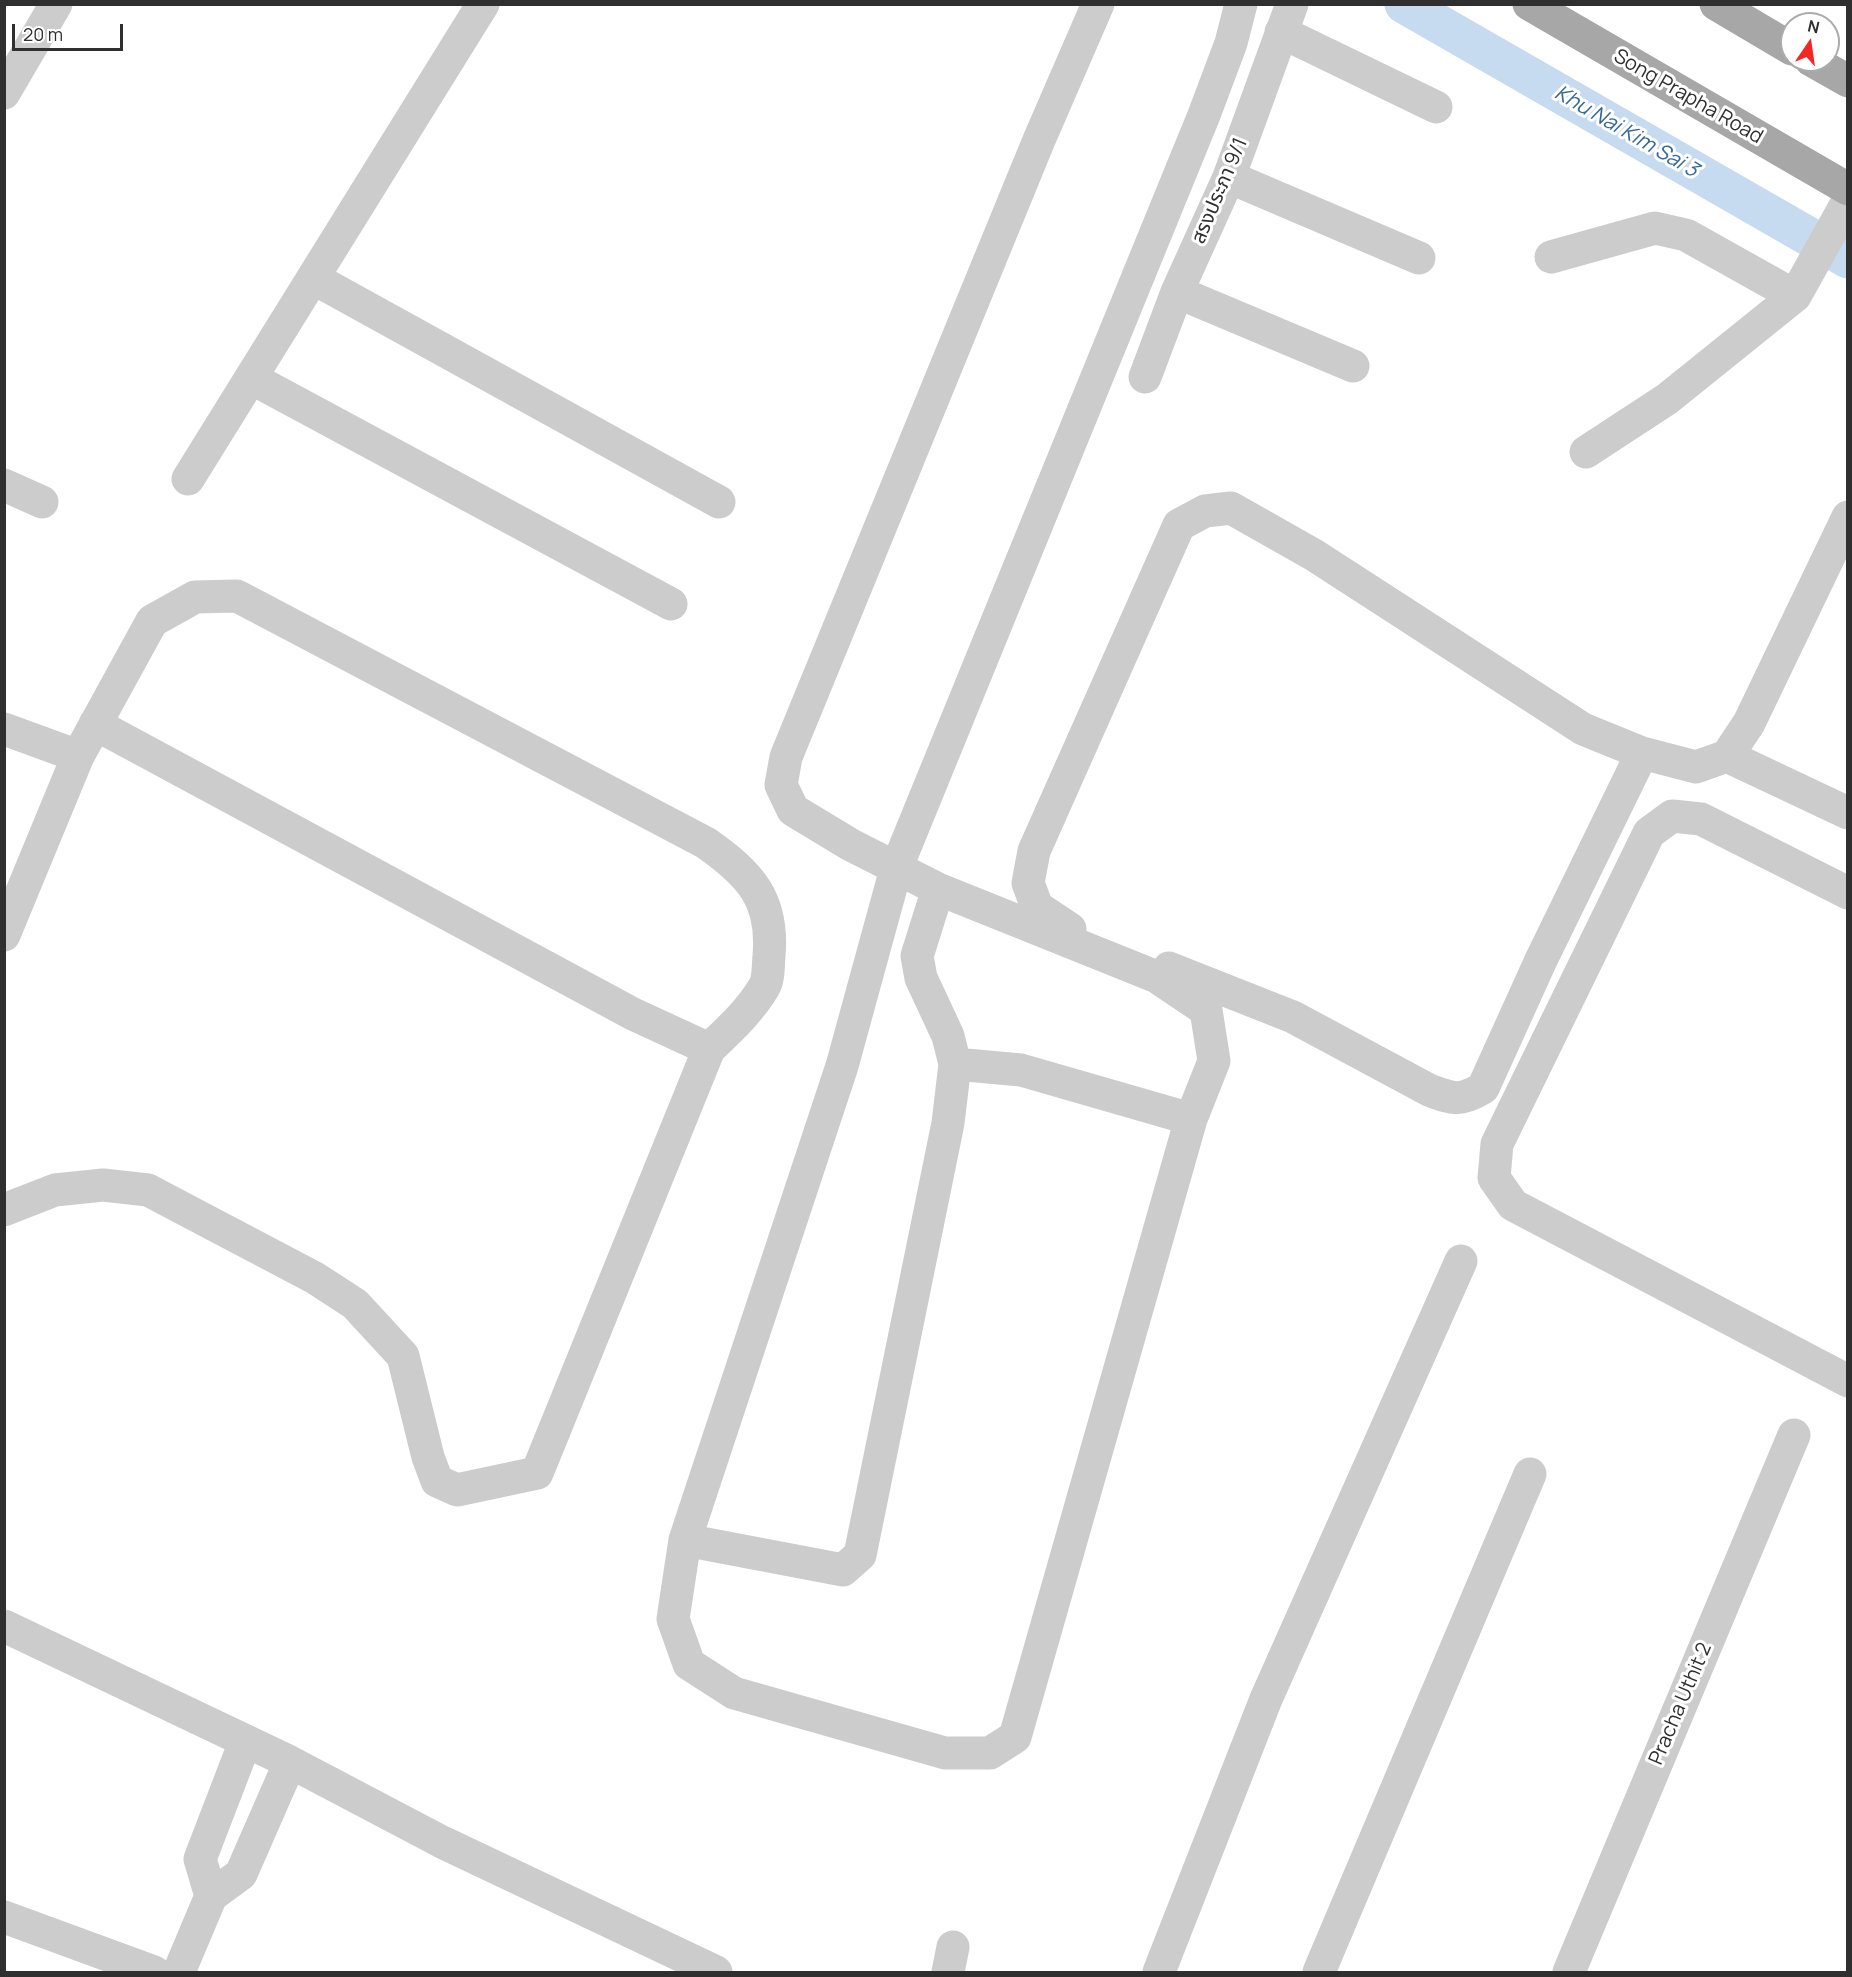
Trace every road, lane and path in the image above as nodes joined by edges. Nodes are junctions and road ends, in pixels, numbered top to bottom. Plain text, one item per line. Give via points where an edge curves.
1 (56, 4) edge
2 (483, 4) edge
3 (1098, 4) edge
4 (1241, 4) edge
5 (1530, 4) edge
6 (1716, 4) edge
7 (1286, 18) edge
8 (1780, 42) edge
9 (1832, 72) edge
10 (1848, 81) edge
11 (4, 93) edge
12 (1436, 107) dead end
13 (1229, 177) junction
14 (1848, 189) edge
15 (1848, 201) edge
16 (1551, 257) dead end
17 (1419, 258) dead end
18 (313, 278) junction
19 (1801, 284) junction
20 (1177, 292) junction
21 (1353, 366) dead end
22 (1145, 377) dead end
23 (251, 378) junction
24 (1586, 452) dead end
25 (188, 479) dead end
26 (4, 485) edge
27 (42, 502) dead end
28 (719, 502) dead end
29 (1848, 517) edge
30 (671, 604) dead end
31 (95, 724) junction
32 (4, 729) edge
33 (1642, 753) junction
34 (78, 756) junction
35 (1727, 756) junction
36 (1848, 813) edge
37 (896, 869) junction
38 (938, 889) junction
39 (1848, 893) edge
40 (4, 935) edge
41 (709, 1049) junction
42 (955, 1064) junction
43 (1191, 1119) junction
44 (4, 1210) edge
45 (1461, 1261) dead end
46 (1848, 1381) edge
47 (1794, 1435) dead end
48 (1530, 1474) dead end
49 (685, 1540) junction
50 (4, 1626) edge
51 (245, 1742) junction
52 (290, 1762) junction
53 (211, 1896) junction
54 (4, 1917) edge
55 (154, 1972) edge
56 (179, 1972) edge
57 (716, 1972) edge
58 (1159, 1972) edge
59 (1319, 1972) edge
60 (1569, 1972) edge

1 - 11 street
2 - 18 street
3 - 37 street via 786,757 781,785 793,810
4 - 37 street via 1204,115
5 - 14 main road, Song Prapha Road
6 - 8 main road
7 - 12 street
7 - 13 street, สรงประภา 9/1
9 - 10 main road
13 - 17 street
13 - 20 street, สรงประภา 9/1
15 - 19 street
16 - 19 street via 1655,228 1686,235
18 - 23 street
18 - 28 street
19 - 24 street via 1667,399
20 - 21 street
20 - 22 street, สรงประภา 9/1
23 - 25 street
23 - 30 street
26 - 27 street
29 - 35 street via 1749,723
31 - 34 street
31 - 41 street via 633,1014
31 - 41 street via 152,621 195,597 237,596 706,843 736,864 761,894 771,934 766,985 742,1017
32 - 34 street
33 - 33 street via 1583,729 1314,555 1231,508 1205,511 1179,525 1034,851 1028,883 1037,907 1062,926 1293,1017 1429,1090 1449,1098 1466,1099 1483,1088
33 - 35 street via 1696,767
34 - 40 street
35 - 36 street
37 - 38 street
37 - 49 street via 842,1066
38 - 42 street via 917,956 921,978 948,1036
38 - 43 street via 1157,977 1206,1010 1214,1061
39 - 46 street via 1701,819 1672,816 1649,832 1497,1143 1494,1178 1513,1205
41 - 44 street via 537,1473 457,1490 437,1481 403,1356 355,1304 315,1278 148,1190 103,1185 55,1190
42 - 43 street via 1021,1070
42 - 49 street via 948,1123 860,1555 843,1570
43 - 49 street via 1015,1737 990,1753 945,1754 734,1693 689,1664 673,1619
45 - 58 street via 1266,1699
47 - 60 street, Pracha Uthit 2
48 - 59 street
50 - 51 street
51 - 52 street
51 - 53 street via 200,1859
52 - 53 street via 241,1874
52 - 57 street via 442,1842
53 - 56 street
54 - 55 street

